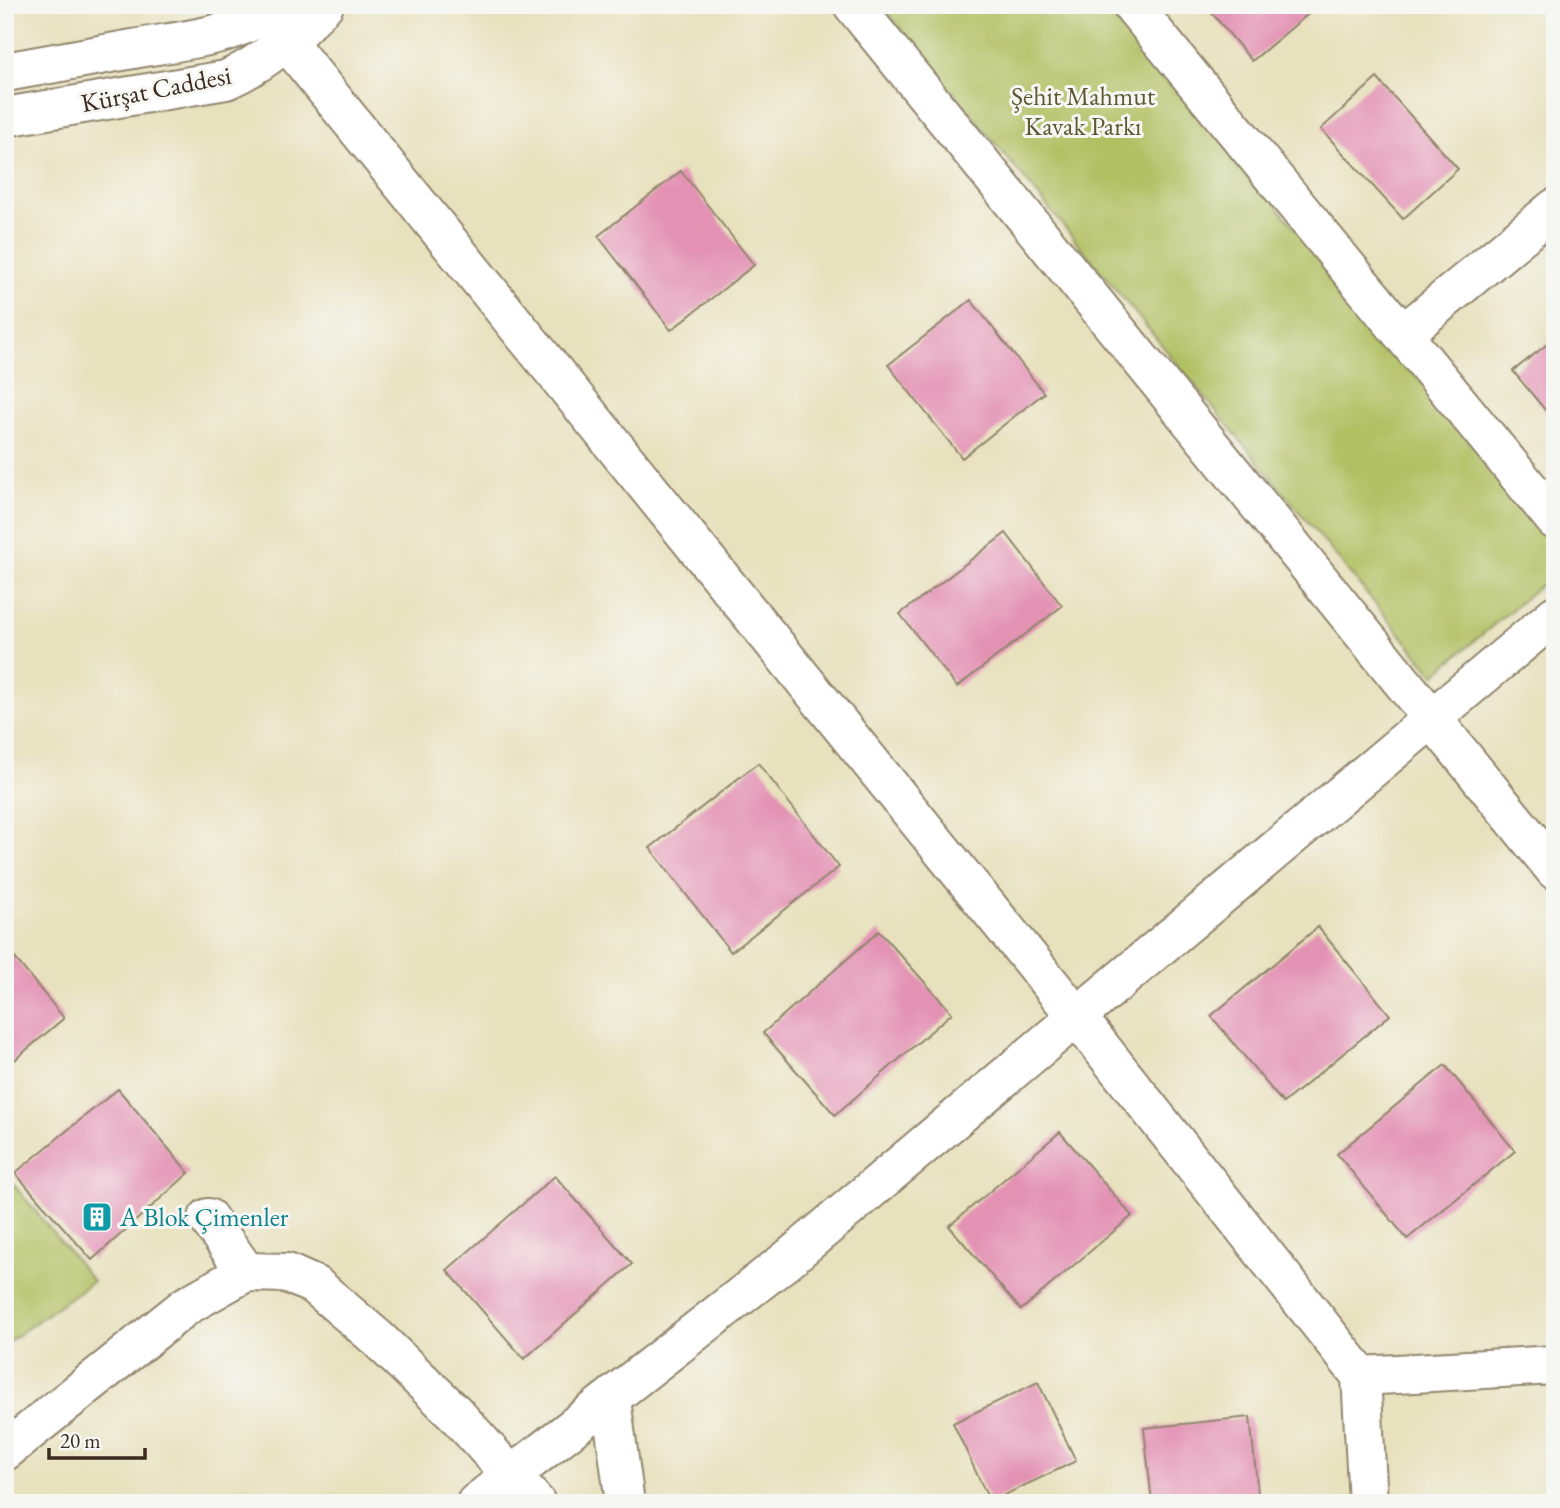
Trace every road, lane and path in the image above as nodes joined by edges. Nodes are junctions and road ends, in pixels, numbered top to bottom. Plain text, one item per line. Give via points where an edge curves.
1 (324, 5) edge
2 (853, 5) edge
3 (1132, 5) edge
4 (275, 21) edge
5 (5, 72) edge
6 (5, 117) edge
7 (1555, 208) edge
8 (1403, 334) junction
9 (1555, 520) edge
10 (1555, 615) edge
11 (1433, 719) junction
12 (1555, 870) edge
13 (1077, 1017) junction
14 (208, 1217) dead end
15 (246, 1272) junction
16 (1555, 1365) edge
17 (1361, 1376) junction
18 (611, 1400) junction
19 (5, 1451) edge
20 (524, 1489) edge
21 (476, 1503) edge
22 (625, 1503) edge
23 (1368, 1503) edge

1 - 4 street, Kürşat Caddesi
2 - 11 street
3 - 8 street
4 - 5 street, Kürşat Caddesi
4 - 6 street, Kürşat Caddesi via 257,66 226,80
4 - 13 street
7 - 8 street
8 - 9 street
10 - 11 street
11 - 12 street
11 - 13 street
13 - 17 street
13 - 18 street via 787,1260
14 - 15 street
15 - 19 street via 186,1306
15 - 20 street via 287,1273 316,1286 454,1412
16 - 17 street
17 - 23 street
18 - 20 street
18 - 22 street
20 - 21 street

